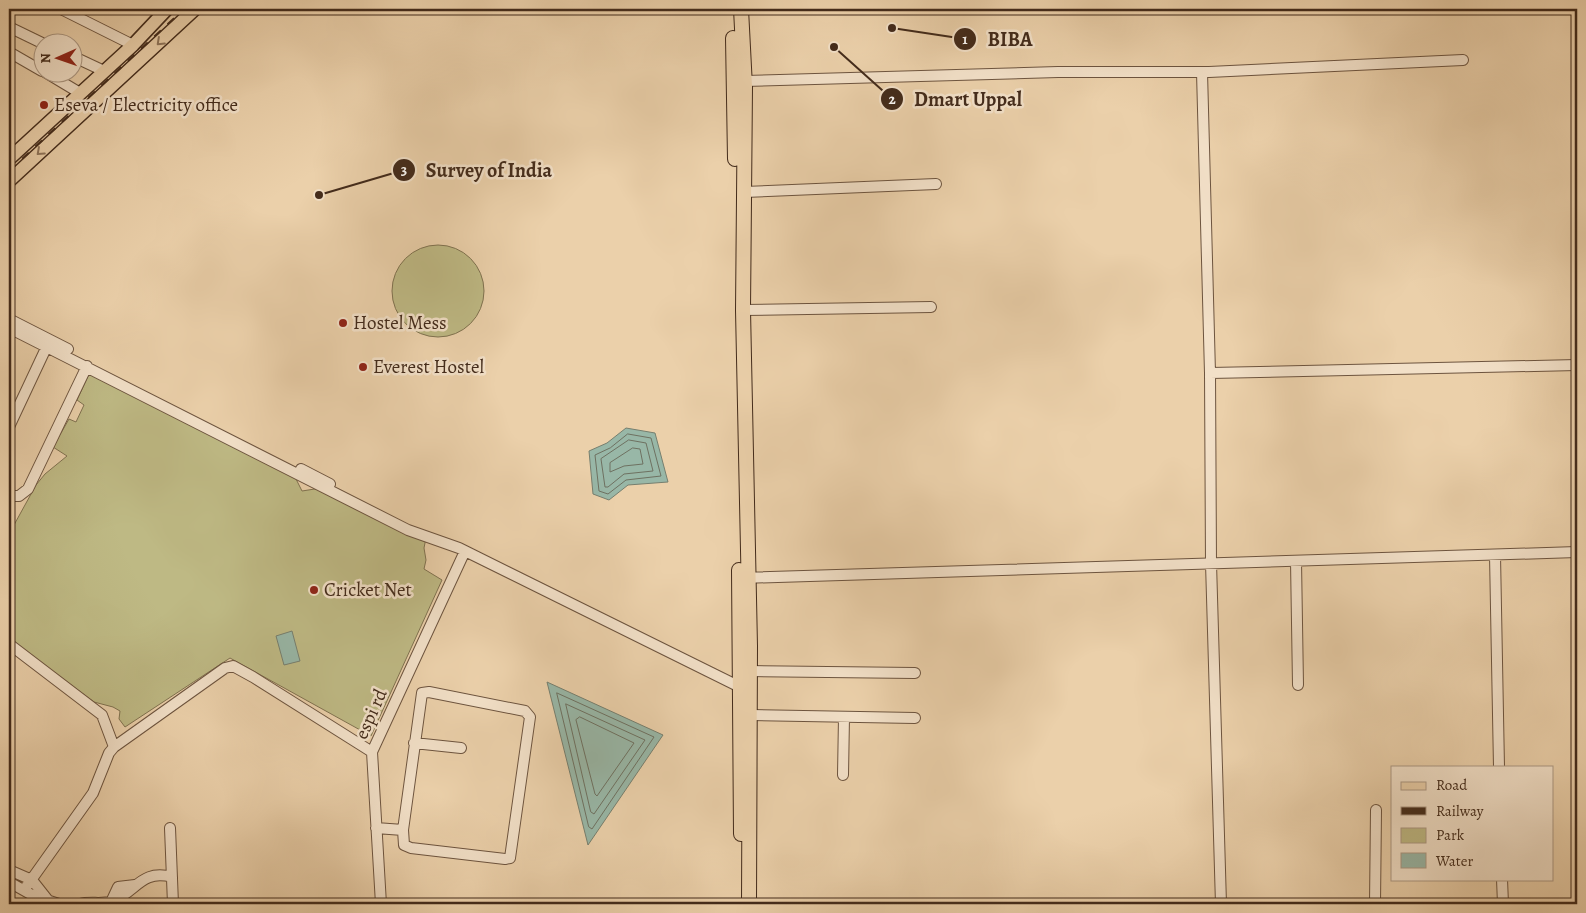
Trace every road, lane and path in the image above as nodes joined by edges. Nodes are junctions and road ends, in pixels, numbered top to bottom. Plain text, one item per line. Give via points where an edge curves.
1 (61, 9) edge
2 (165, 9) edge
3 (195, 9) edge
4 (732, 9) edge
5 (741, 9) edge
6 (9, 28) edge
7 (32, 38) edge
8 (133, 45) junction
9 (9, 52) edge
10 (1464, 60) dead end
11 (82, 61) edge
12 (32, 65) edge
13 (104, 71) junction
14 (1202, 72) junction
15 (62, 82) edge
16 (745, 84) junction
17 (80, 92) junction
18 (9, 159) edge
19 (9, 181) edge
20 (936, 184) dead end
21 (744, 192) junction
22 (931, 307) dead end
23 (743, 310) junction
24 (9, 319) edge
25 (9, 328) edge
26 (47, 346) junction
27 (1577, 365) edge
28 (87, 366) junction
29 (1210, 373) junction
30 (9, 427) edge
31 (9, 496) edge
32 (418, 532) junction
33 (465, 552) junction
34 (1577, 552) edge
35 (1495, 555) junction
36 (1296, 561) junction
37 (1211, 564) junction
38 (744, 578) junction
39 (9, 644) edge
40 (750, 671) junction
41 (915, 673) dead end
42 (1298, 685) dead end
43 (745, 687) junction
44 (750, 715) junction
45 (844, 717) junction
46 (915, 718) dead end
47 (414, 743) junction
48 (114, 748) junction
49 (461, 748) dead end
50 (372, 752) junction
51 (1499, 766) edge
52 (843, 775) dead end
53 (1376, 810) dead end
54 (170, 828) dead end
55 (376, 828) junction
56 (402, 830) junction
57 (9, 870) edge
58 (172, 876) junction
59 (32, 880) junction
60 (1502, 880) edge
61 (9, 882) edge
62 (24, 890) junction
63 (47, 899) junction
64 (59, 904) edge
65 (80, 904) edge
66 (172, 904) edge
67 (381, 904) edge
68 (741, 904) edge
69 (749, 904) edge
70 (1221, 904) edge
71 (1375, 904) edge
72 (1503, 904) edge

1 - 8 street
2 - 8 main road
3 -> 19 main road
4 - 38 highway
5 - 16 highway
6 - 7 street
8 - 13 main road
9 - 12 street
10 - 14 street
11 - 13 street
13 - 17 main road
14 - 16 street via 1186,77 963,78
14 - 29 street
15 - 17 street
16 - 21 highway
17 - 18 main road
20 - 21 street
21 - 23 highway
22 - 23 street
23 - 38 highway
24 - 32 street via 411,524
25 - 26 street
26 - 28 street
26 - 30 street
27 - 29 street
28 - 31 street via 28,489 19,496
28 - 32 street via 312,483
29 - 37 street
32 - 33 street
33 - 43 street
33 - 50 street, espi rd
34 - 35 street
35 - 36 street
35 - 51 street
36 - 37 street
36 - 42 street
37 - 38 street
37 - 70 street
38 - 40 highway
38 - 43 highway
39 - 48 street via 102,715
40 - 41 street
40 - 43 highway
43 - 44 highway
43 - 68 highway
44 - 45 street
44 - 69 highway
45 - 46 street
45 - 52 street
47 - 49 street
47 - 56 street
47 - 56 street via 422,693 525,710 530,717 510,858 411,848 404,845
48 - 50 street via 232,666
48 - 59 street via 93,793
50 - 55 street, espi rd
53 - 71 street
54 - 58 street
55 - 56 street
55 - 67 street, espi rd
57 - 59 street
58 - 65 street via 154,874 111,902
58 - 66 street
59 - 62 street
59 - 63 street
60 - 72 street
61 - 62 street
62 - 63 street
63 - 64 street

